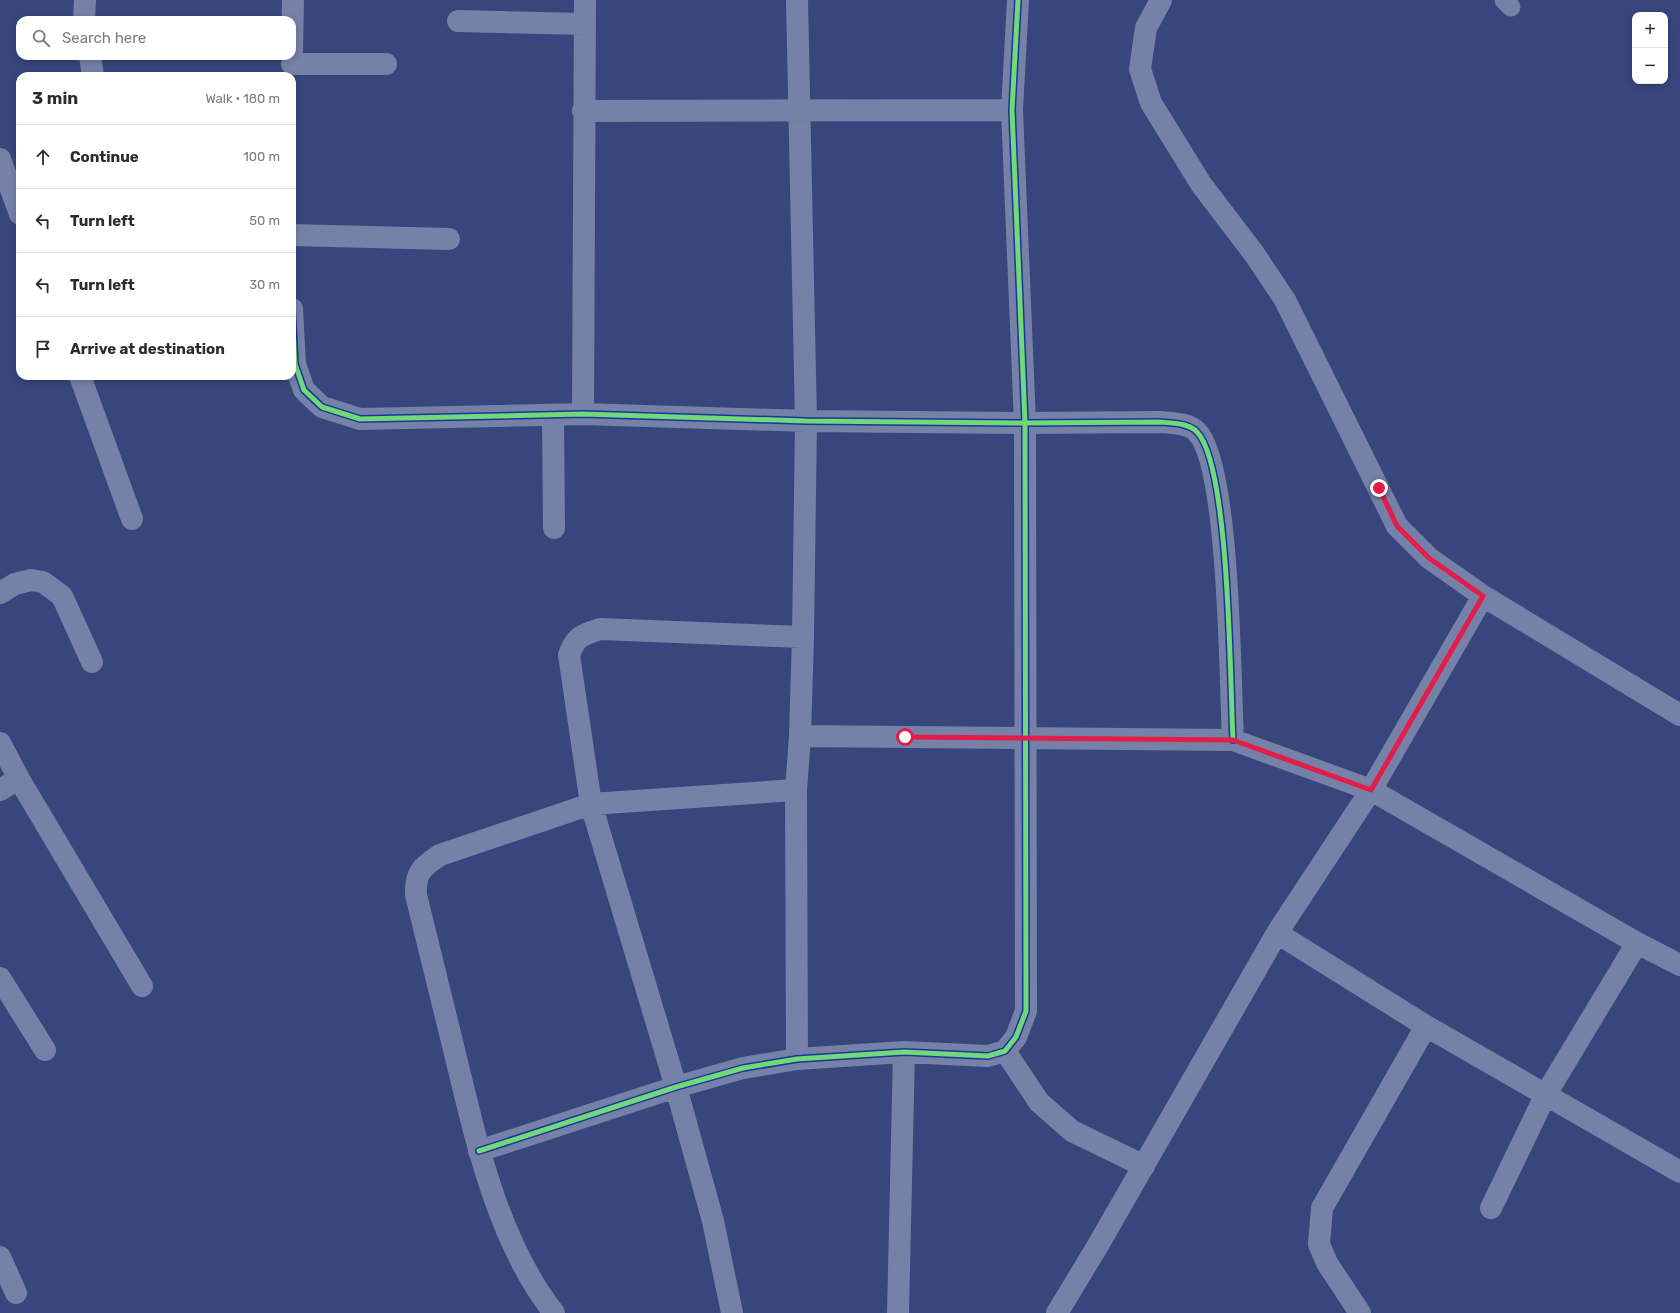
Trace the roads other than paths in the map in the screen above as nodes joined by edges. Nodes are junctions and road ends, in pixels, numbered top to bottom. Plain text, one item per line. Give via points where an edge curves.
1 (85, 0) edge
2 (293, 0) edge
3 (585, 0) edge
4 (797, 0) edge
5 (1018, 0) edge
6 (1161, 0) edge
7 (84, 16) edge
8 (293, 16) edge
9 (458, 21) dead end
10 (584, 24) junction
11 (91, 60) edge
12 (292, 62) edge
13 (386, 64) dead end
14 (93, 72) edge
15 (798, 109) junction
16 (1012, 110) junction
17 (583, 111) junction
18 (0, 159) edge
19 (16, 203) edge
20 (296, 235) edge
21 (449, 239) dead end
22 (296, 367) edge
23 (81, 380) edge
24 (583, 414) junction
25 (553, 415) junction
26 (806, 421) junction
27 (1025, 423) junction
28 (132, 519) dead end
29 (554, 528) dead end
30 (0, 593) edge
31 (1483, 596) junction
32 (803, 637) junction
33 (92, 662) dead end
34 (1680, 715) edge
35 (800, 736) junction
36 (1025, 738) junction
37 (1233, 740) junction
38 (0, 743) edge
39 (19, 779) junction
40 (0, 790) edge
41 (796, 790) junction
42 (1371, 790) junction
43 (591, 804) junction
44 (1277, 934) junction
45 (1637, 943) junction
46 (1680, 965) edge
47 (0, 978) edge
48 (142, 986) dead end
49 (1426, 1026) junction
50 (45, 1050) dead end
51 (1005, 1051) junction
52 (904, 1052) junction
53 (797, 1059) junction
54 (676, 1087) junction
55 (1546, 1094) junction
56 (479, 1151) junction
57 (1144, 1166) junction
58 (1680, 1172) edge
59 (1491, 1208) dead end
60 (0, 1258) edge
61 (16, 1293) dead end
62 (554, 1313) edge
63 (732, 1313) edge
64 (898, 1313) edge
65 (1057, 1313) edge
66 (1360, 1313) edge

1 - 7 street
2 - 8 street
3 - 10 street
4 - 15 street
5 - 16 street
6 - 31 street via 1146,28 1140,69 1151,103 1201,184 1255,255 1285,300 1397,526 1429,558
9 - 10 street
10 - 17 street
11 - 14 street
12 - 13 street
15 - 16 street
15 - 17 street
15 - 26 street
16 - 27 street
17 - 24 street
18 - 19 street
20 - 21 street
22 - 25 street via 304,390 322,407 360,418
23 - 28 street
24 - 25 street
24 - 26 street
25 - 29 street
26 - 27 street
26 - 32 street
27 - 36 street
27 - 37 street via 1180,424 1197,431 1207,446 1216,487 1225,562
30 - 33 street via 15,584 31,580 43,582 62,596
31 - 34 street
31 - 42 street
32 - 35 street
32 - 43 street via 600,629 581,635 569,655
35 - 36 street
35 - 41 street
36 - 37 street
36 - 51 street via 1026,1011 1016,1037
37 - 42 street
38 - 39 street
39 - 40 street
39 - 48 street
41 - 43 street
41 - 53 street
42 - 44 street
42 - 45 street
43 - 54 street
43 - 56 street via 440,855 423,866 416,883 416,895
44 - 49 street
44 - 57 street
45 - 46 street
45 - 55 street
47 - 50 street
49 - 55 street
49 - 66 street via 1322,1208 1319,1244 1327,1263
51 - 52 street via 988,1056
51 - 57 street via 1039,1102 1072,1131
52 - 53 street
52 - 64 street
53 - 54 street via 743,1068
54 - 56 street
54 - 63 street via 713,1221
55 - 58 street
55 - 59 street
56 - 62 street via 505,1226 532,1280
57 - 65 street
60 - 61 street

